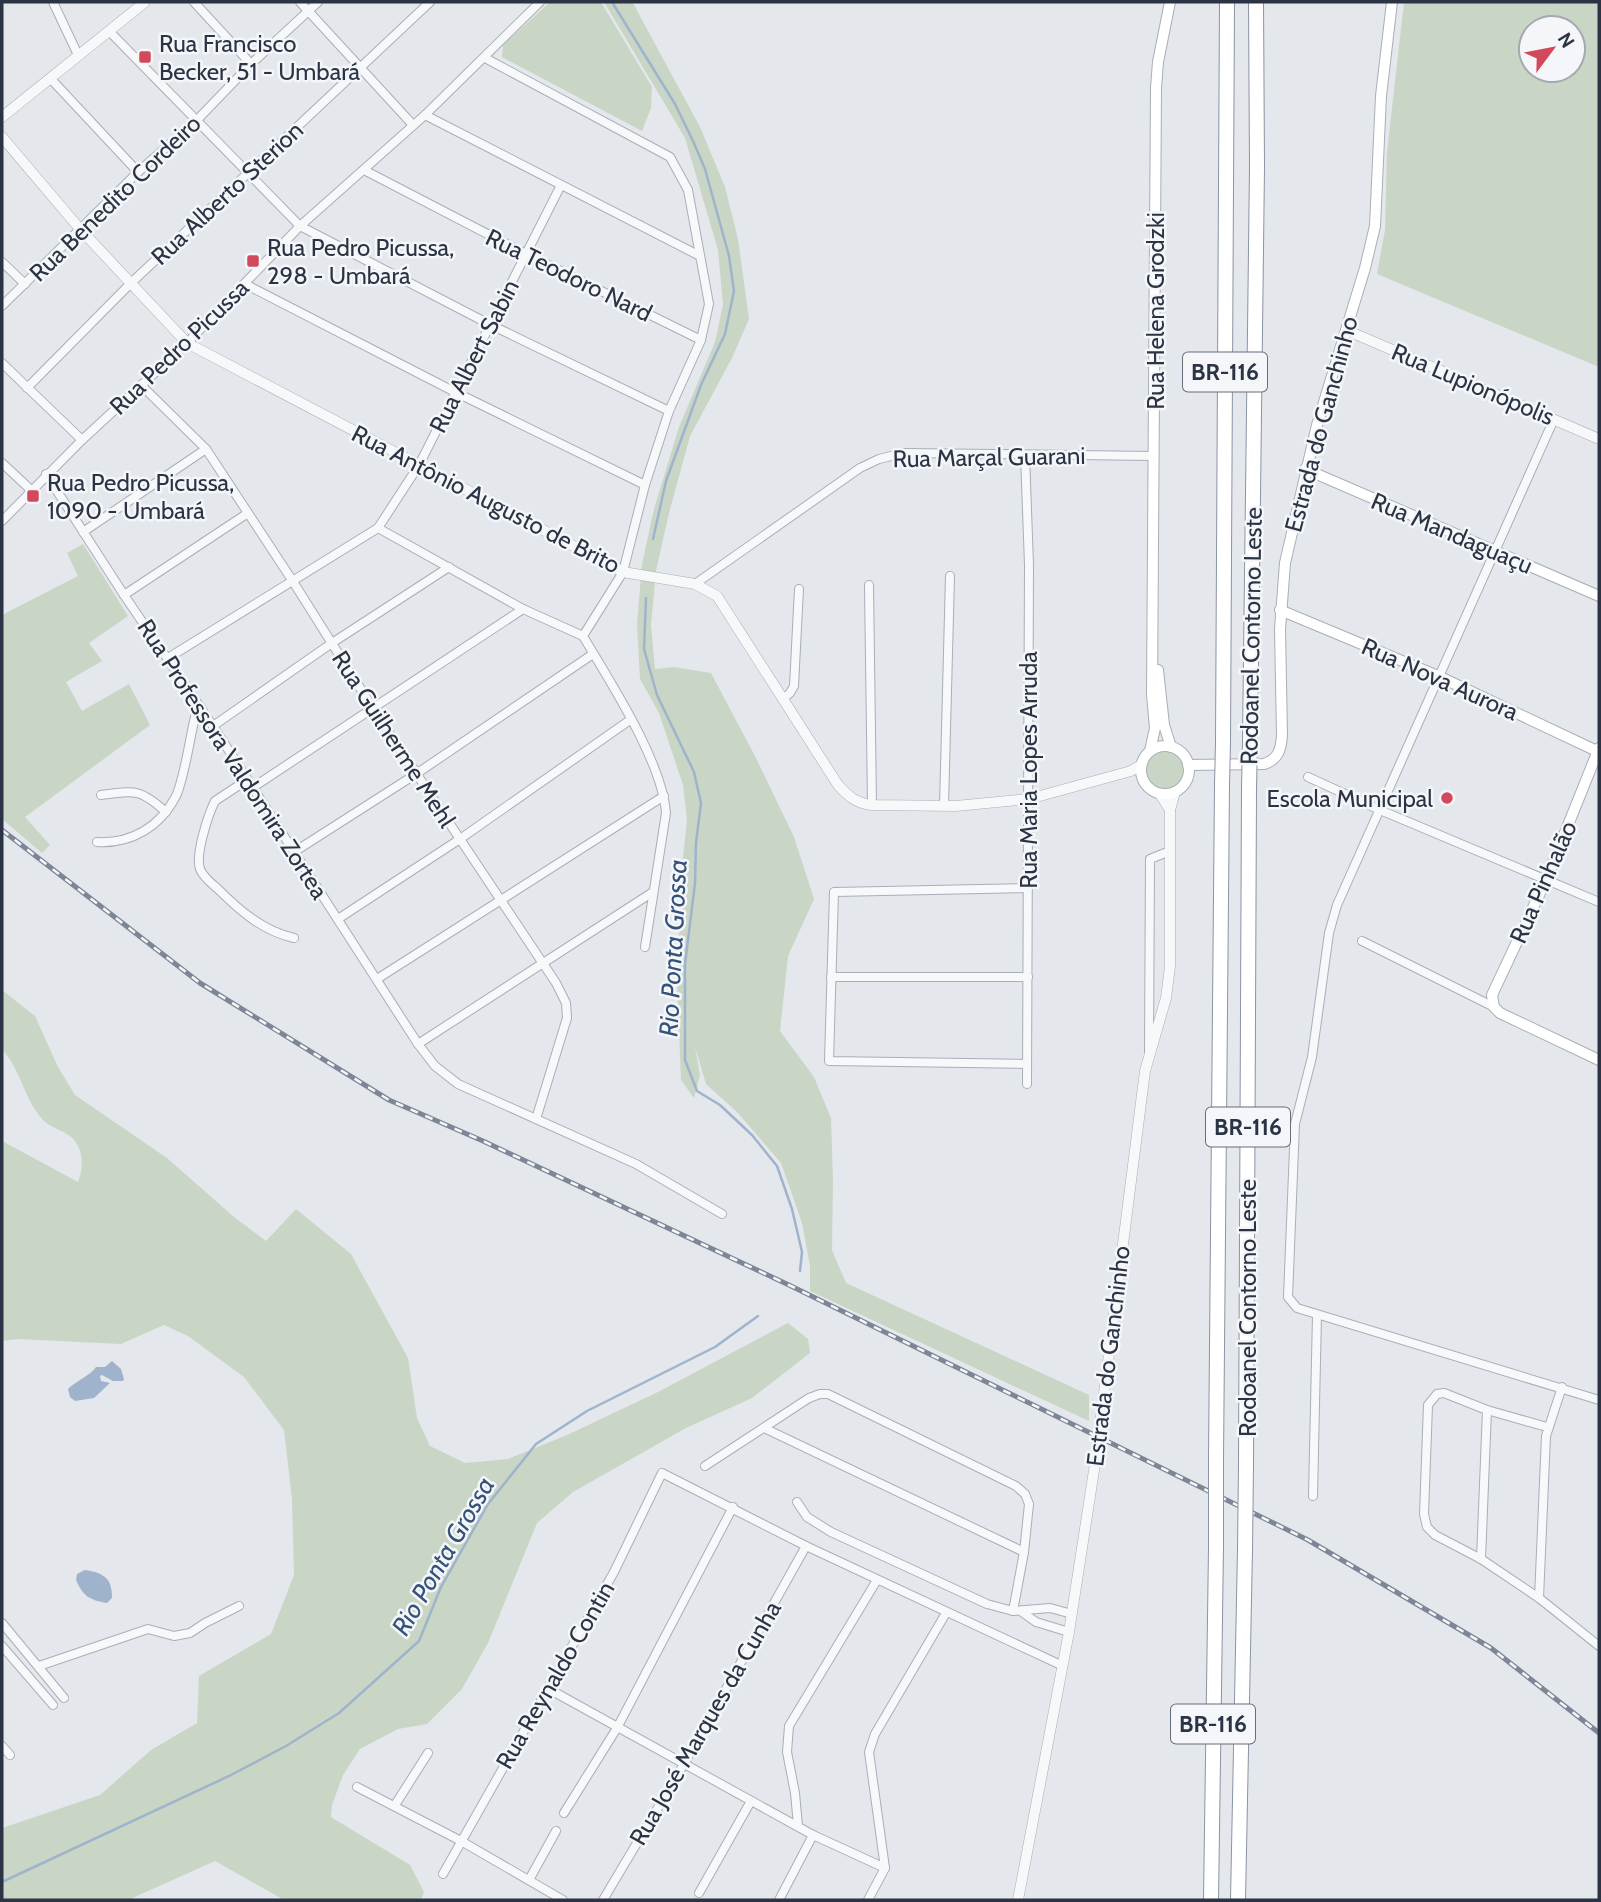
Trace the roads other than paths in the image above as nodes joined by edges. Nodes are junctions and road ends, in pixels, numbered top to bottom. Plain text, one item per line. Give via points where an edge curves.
1 (53, 2) edge
2 (145, 2) edge
3 (194, 2) edge
4 (300, 2) edge
5 (318, 2) edge
6 (430, 2) edge
7 (540, 2) edge
8 (1170, 2) edge
9 (1227, 2) edge
10 (1256, 2) edge
11 (1392, 2) edge
12 (308, 11) junction
13 (109, 31) junction
14 (78, 55) junction
15 (485, 58) junction
16 (251, 64) junction
17 (360, 68) junction
18 (50, 78) junction
19 (425, 114) junction
20 (2, 117) edge
21 (197, 120) junction
22 (413, 125) junction
23 (2, 137) edge
24 (363, 170) junction
25 (138, 172) junction
26 (249, 172) junction
27 (561, 186) junction
28 (300, 226) junction
29 (80, 229) junction
30 (526, 254) junction
31 (701, 256) junction
32 (2, 262) edge
33 (131, 283) junction
34 (25, 284) junction
35 (245, 284) junction
36 (2, 306) edge
37 (489, 324) junction
38 (1346, 330) junction
39 (701, 340) junction
40 (187, 343) junction
41 (2, 363) edge
42 (141, 385) junction
43 (27, 388) junction
44 (455, 392) junction
45 (669, 411) junction
46 (1554, 419) junction
47 (1599, 439) edge
48 (82, 440) junction
49 (206, 450) junction
50 (1025, 455) junction
51 (1153, 456) junction
52 (2, 463) edge
53 (419, 466) junction
54 (1305, 469) junction
55 (47, 474) junction
56 (645, 485) junction
57 (31, 490) junction
58 (248, 513) junction
59 (2, 522) edge
60 (378, 528) junction
61 (83, 532) junction
62 (1494, 552) junction
63 (449, 567) junction
64 (623, 572) junction
65 (950, 576) dead end
66 (292, 580) junction
67 (695, 584) junction
68 (869, 585) dead end
69 (799, 589) dead end
70 (124, 595) junction
71 (1599, 596) edge
72 (523, 609) junction
73 (1280, 610) junction
74 (1153, 622) junction
75 (583, 636) junction
76 (332, 643) junction
77 (593, 654) junction
78 (168, 658) junction
79 (1438, 676) junction
80 (784, 698) junction
81 (201, 707) junction
82 (372, 707) junction
83 (630, 720) junction
84 (213, 726) junction
85 (1171, 747) junction
86 (1599, 750) edge
87 (1150, 751) junction
88 (1188, 765) junction
89 (1138, 770) junction
90 (416, 774) junction
91 (1308, 777) dead end
92 (249, 784) junction
93 (1175, 792) junction
94 (1160, 794) junction
95 (101, 795) dead end
96 (664, 796) junction
97 (1028, 799) junction
98 (872, 805) junction
99 (944, 806) junction
100 (1170, 810) junction
101 (1380, 810) junction
102 (166, 813) junction
103 (460, 839) junction
104 (97, 842) dead end
105 (1170, 851) junction
106 (294, 852) junction
107 (1546, 880) junction
108 (1028, 888) junction
109 (653, 892) junction
110 (500, 900) junction
111 (1599, 902) edge
112 (338, 919) junction
113 (294, 938) dead end
114 (1362, 941) dead end
115 (645, 947) dead end
116 (544, 965) junction
117 (831, 976) junction
118 (1028, 977) junction
119 (377, 979) junction
120 (1497, 1010) junction
121 (418, 1044) junction
122 (1149, 1052) junction
123 (1599, 1060) edge
124 (1027, 1064) junction
125 (1027, 1084) dead end
126 (536, 1119) junction
127 (722, 1214) dead end
128 (1317, 1315) junction
129 (1562, 1387) junction
130 (1599, 1400) edge
131 (1487, 1410) junction
132 (1547, 1427) junction
133 (764, 1428) junction
134 (705, 1466) dead end
135 (1313, 1496) dead end
136 (797, 1502) dead end
137 (733, 1507) junction
138 (806, 1546) junction
139 (1024, 1552) junction
140 (1481, 1559) junction
141 (877, 1580) junction
142 (1539, 1598) junction
143 (239, 1606) dead end
144 (1040, 1608) junction
145 (1018, 1612) junction
146 (946, 1613) junction
147 (1072, 1614) junction
148 (1036, 1622) junction
149 (2, 1623) edge
150 (1069, 1632) junction
151 (2, 1646) edge
152 (1599, 1646) edge
153 (39, 1667) junction
154 (1063, 1667) junction
155 (547, 1688) junction
156 (64, 1698) dead end
157 (53, 1705) dead end
158 (617, 1728) junction
159 (2, 1746) edge
160 (428, 1753) dead end
161 (10, 1755) dead end
162 (684, 1765) junction
163 (357, 1787) dead end
164 (751, 1801) junction
165 (395, 1805) junction
166 (564, 1813) dead end
167 (798, 1826) junction
168 (556, 1831) dead end
169 (813, 1835) junction
170 (461, 1841) junction
171 (885, 1868) junction
172 (443, 1874) dead end
173 (529, 1880) junction
174 (699, 1893) dead end
175 (563, 1900) edge
176 (603, 1900) edge
177 (779, 1900) edge
178 (868, 1900) edge
179 (1018, 1900) edge
180 (1212, 1900) edge
181 (1238, 1900) edge

1 - 14 street
2 - 13 street
3 - 16 street
4 - 12 street
5 - 12 street, Rua Benedito Cordeiro
6 - 17 street, Rua Alberto Sterion
7 - 15 street, Rua Pedro Picussa
8 - 51 main road, Rua Helena Grodzki via 1157,88
9 - 180 highway, Rodoanel Contorno Leste / BR-116, bridge
10 - 181 highway, Rodoanel Contorno Leste / BR-116, bridge via 1246,1465
11 - 38 main road, Estrada do Ganchinho via 1381,96 1375,226
12 - 16 street, Rua Benedito Cordeiro
12 - 17 street
13 - 14 street
13 - 21 street
14 - 18 street
15 - 19 street, Rua Pedro Picussa
15 - 31 street via 670,157 688,190
16 - 21 street, Rua Benedito Cordeiro
17 - 22 street
17 - 26 street, Rua Alberto Sterion
18 - 20 street
18 - 25 street
19 - 22 street, Rua Pedro Picussa
19 - 27 street
21 - 25 street, Rua Benedito Cordeiro
21 - 26 street
22 - 24 street, Rua Pedro Picussa
23 - 29 street, Rua Antônio Augusto de Brito
24 - 28 street, Rua Pedro Picussa
24 - 30 street, Rua Teodoro Nard
25 - 29 street, Rua Benedito Cordeiro
26 - 28 street
26 - 33 street, Rua Alberto Sterion
27 - 30 street, Rua Albert Sabin
27 - 31 street
28 - 35 street, Rua Pedro Picussa
28 - 37 street
29 - 33 street, Rua Antônio Augusto de Brito
29 - 34 street, Rua Benedito Cordeiro
30 - 37 street, Rua Albert Sabin
30 - 39 street, Rua Teodoro Nard
31 - 39 street via 709,304
32 - 34 street
33 - 40 street, Rua Antônio Augusto de Brito
33 - 43 street, Rua Alberto Sterion
34 - 36 street, Rua Benedito Cordeiro
35 - 40 street, Rua Pedro Picussa
35 - 44 street
37 - 44 street, Rua Albert Sabin
37 - 45 street
38 - 46 street, Rua Lupionópolis
38 - 54 main road, Estrada do Ganchinho
39 - 45 street
40 - 42 street, Rua Pedro Picussa
40 - 53 street, Rua Antônio Augusto de Brito
41 - 43 street
42 - 48 street, Rua Pedro Picussa
42 - 49 street, Rua Guilherme Mehl
43 - 48 street
44 - 53 street, Rua Albert Sabin
44 - 56 street
45 - 56 street
46 - 47 street, Rua Lupionópolis
46 - 62 street
48 - 55 street, Rua Pedro Picussa
49 - 58 street, Rua Guilherme Mehl
49 - 61 street
50 - 51 street, Rua Marçal Guarani
50 - 67 street, Rua Marçal Guarani via 903,453 879,459
50 - 97 street, Rua Maria Lopes Arruda
51 - 74 main road, Rua Helena Grodzki
52 - 57 street
53 - 60 street, Rua Albert Sabin
53 - 64 street, Rua Antônio Augusto de Brito
54 - 62 main road, Rua Mandaguaçu
54 - 73 main road, Estrada do Ganchinho via 1284,563
55 - 57 street, Rua Pedro Picussa
55 - 61 street, Rua Professora Valdomira Zortea
56 - 64 street
57 - 59 street, Rua Pedro Picussa
58 - 66 street, Rua Guilherme Mehl
58 - 70 street
60 - 63 street
60 - 66 street, Rua Albert Sabin
61 - 70 street, Rua Professora Valdomira Zortea
62 - 71 main road, Rua Mandaguaçu
62 - 79 street
63 - 72 street
63 - 76 street
64 - 67 street, Rua Antônio Augusto de Brito
64 - 75 street
65 - 99 street
66 - 76 street, Rua Guilherme Mehl
66 - 78 street, Rua Albert Sabin
67 - 80 street, Rua Antônio Augusto de Brito via 717,596
68 - 98 street
69 - 80 street via 794,686
70 - 78 street, Rua Professora Valdomira Zortea
72 - 75 street
72 - 82 street
73 - 79 main road, Rua Nova Aurora
73 - 88 main road, Estrada do Ganchinho via 1280,752 1264,764
74 - 85 main road, Rua Helena Grodzki via 1164,725
74 - 87 main road, Rua Helena Grodzki via 1155,727
75 - 77 street
76 - 82 street, Rua Guilherme Mehl
76 - 84 street
77 - 83 street
77 - 90 street
78 - 81 street, Rua Professora Valdomira Zortea
79 - 86 main road, Rua Nova Aurora
79 - 101 street
80 - 98 street, Rua Antônio Augusto de Brito via 838,785 860,804
81 - 84 street, Rua Professora Valdomira Zortea
81 - 102 street via 177,794
82 - 90 street, Rua Guilherme Mehl
82 - 92 street
83 - 96 street
83 - 103 street
84 - 92 street, Rua Professora Valdomira Zortea
85 - 87 main road
85 - 88 main road
86 - 107 main road, Rua Pinhalão
87 - 89 main road
88 - 93 main road via 1186,782
89 - 94 main road via 1147,787
89 - 97 street, Rua Antônio Augusto de Brito
90 - 103 street, Rua Guilherme Mehl
90 - 106 street
91 - 101 street
92 - 106 street, Rua Professora Valdomira Zortea
92 - 113 street via 215,801 199,856 200,868 242,914
93 - 94 main road
93 - 100 street, Estrada do Ganchinho
94 - 100 street
95 - 102 street via 134,791 148,796
96 - 109 street via 666,813
96 - 110 street
97 - 99 street, Rua Antônio Augusto de Brito
97 - 108 street, Rua Maria Lopes Arruda
98 - 99 street, Rua Antônio Augusto de Brito
100 - 105 street, Estrada do Ganchinho
101 - 107 street
101 - 128 street via 1329,933 1312,1057 1295,1124 1288,1297 1297,1308
102 - 104 street via 151,828 130,838
103 - 110 street, Rua Guilherme Mehl
103 - 112 street
105 - 122 street, Estrada do Ganchinho via 1170,966 1166,998
105 - 122 street via 1150,859
106 - 112 street, Rua Professora Valdomira Zortea
107 - 111 street
107 - 120 main road, Rua Pinhalão via 1492,995
108 - 117 street via 834,892
108 - 118 street, Rua Maria Lopes Arruda
109 - 115 street
109 - 116 street
110 - 116 street, Rua Guilherme Mehl
110 - 119 street
112 - 119 street, Rua Professora Valdomira Zortea
114 - 120 street
116 - 121 street
116 - 126 street, Rua Guilherme Mehl via 568,1010
117 - 118 street
117 - 124 street via 830,1061
118 - 124 street, Rua Maria Lopes Arruda
119 - 121 street, Rua Professora Valdomira Zortea
120 - 123 main road
121 - 126 street, Rua Professora Valdomira Zortea via 457,1084
122 - 147 street, Estrada do Ganchinho, bridge
124 - 125 street, Rua Maria Lopes Arruda
126 - 127 street, Rua Professora Valdomira Zortea via 636,1164
128 - 129 street
128 - 135 street
129 - 130 street
129 - 132 street
131 - 132 street
131 - 140 street
131 - 140 street via 1444,1393 1428,1405 1427,1527
132 - 142 street
133 - 134 street
133 - 139 street
133 - 139 street via 809,1398 828,1394 1016,1486 1029,1504
136 - 145 street via 807,1517 831,1532 987,1604
137 - 138 street
137 - 155 street, Rua Reynaldo Contin via 662,1473 614,1572
137 - 158 street
138 - 141 street
138 - 162 street, Rua José Marques da Cunha
139 - 145 street
140 - 142 street
141 - 146 street
141 - 167 street via 789,1726 786,1752
142 - 152 street
143 - 153 street via 190,1633 174,1636 148,1629
144 - 145 street
144 - 147 street
144 - 148 street via 1041,1618
145 - 148 street
146 - 154 street
146 - 171 street via 874,1734 869,1752
147 - 150 street, Estrada do Ganchinho
148 - 150 street
149 - 153 street
150 - 154 street, Estrada do Ganchinho
151 - 157 street
153 - 156 street
154 - 179 street, Estrada do Ganchinho
155 - 158 street
155 - 170 street, Rua Reynaldo Contin
158 - 162 street
158 - 166 street
159 - 161 street
160 - 165 street
162 - 164 street
162 - 176 street, Rua José Marques da Cunha
163 - 165 street
164 - 167 street
164 - 174 street
165 - 170 street
167 - 169 street
168 - 173 street
169 - 171 street
169 - 177 street
170 - 172 street, Rua Reynaldo Contin
170 - 173 street
171 - 178 street
173 - 175 street

